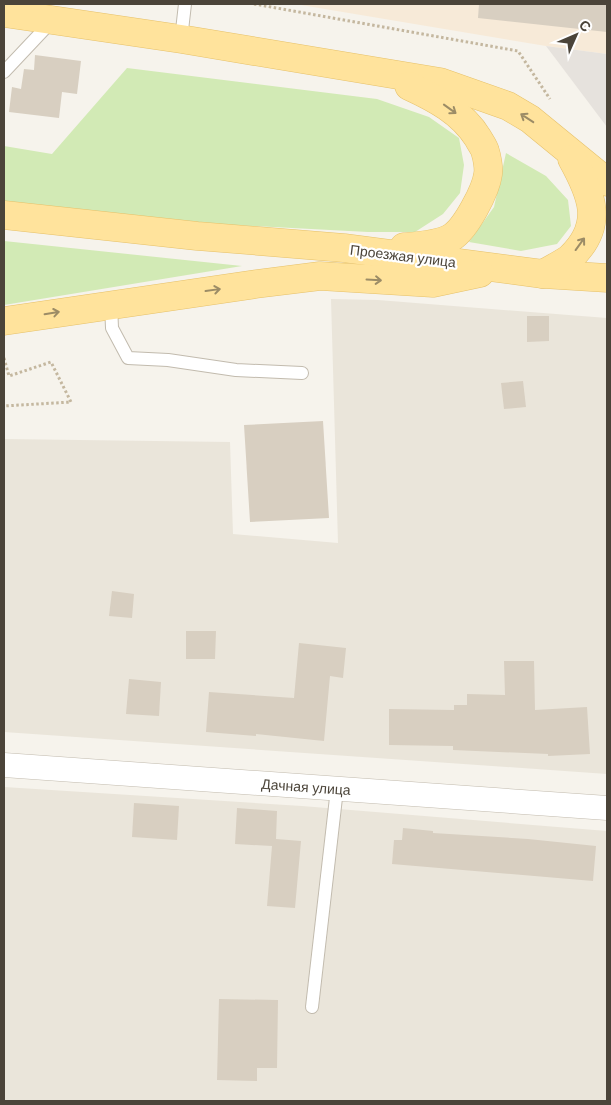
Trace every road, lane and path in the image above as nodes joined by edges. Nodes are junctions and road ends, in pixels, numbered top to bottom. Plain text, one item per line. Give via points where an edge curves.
1 (185, 4) edge
2 (254, 4) edge
3 (4, 13) edge
4 (54, 19) junction
5 (181, 39) junction
6 (376, 70) junction
7 (4, 72) edge
8 (554, 105) dead end
9 (566, 147) junction
10 (607, 182) edge
11 (4, 216) edge
12 (344, 248) junction
13 (502, 268) junction
14 (543, 274) junction
15 (607, 278) edge
16 (111, 304) junction
17 (4, 321) edge
18 (4, 358) edge
19 (302, 373) dead end
20 (4, 406) edge
21 (4, 765) edge
22 (337, 789) junction
23 (607, 808) edge
24 (312, 1006) dead end

1 - 5 lane
2 - 8 path via 518,51
3 - 4 main road
4 - 5 main road
4 - 7 lane
5 - 6 main road
9 -> 6 main road via 508,106 440,82
6 -> 12 main road via 430,96 470,125 485,150 488,174 475,208 453,236 434,244 408,247
9 - 10 main road
14 -> 9 main road via 569,258 584,239 592,218 586,184
11 - 12 main road, Проезжая улица
12 - 13 main road, Проезжая улица
13 - 14 main road, Проезжая улица
16 -> 13 main road via 320,276 433,283
14 - 15 main road, Проезжая улица
17 -> 16 main road
16 - 19 lane via 112,328 128,358 236,370
18 - 20 path via 9,376 51,362 71,402
21 - 22 street, Дачная улица
22 - 23 street, Дачная улица
22 - 24 lane

